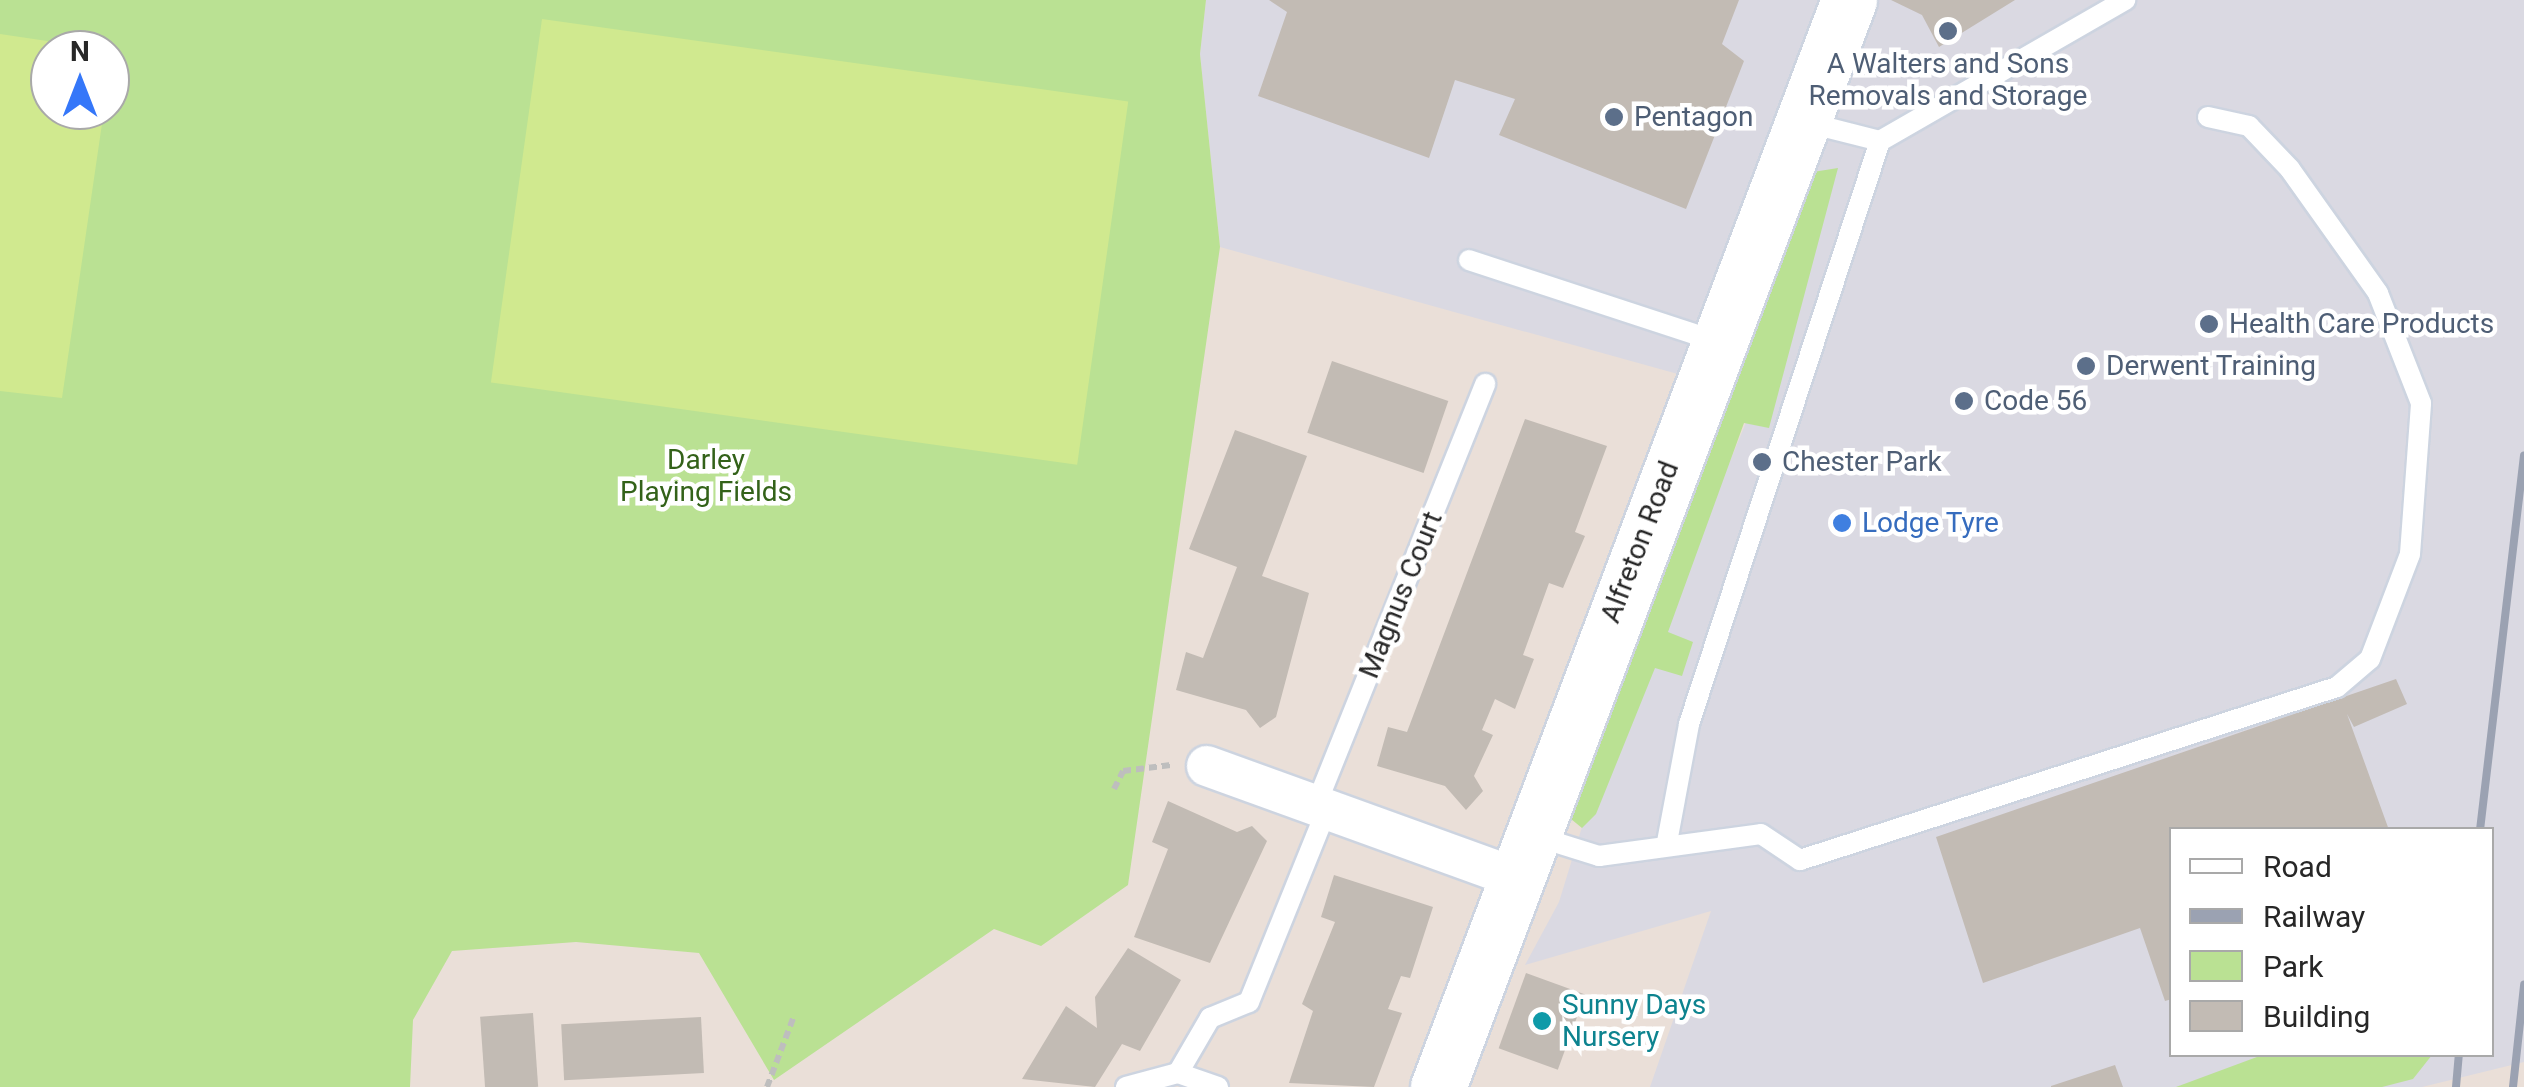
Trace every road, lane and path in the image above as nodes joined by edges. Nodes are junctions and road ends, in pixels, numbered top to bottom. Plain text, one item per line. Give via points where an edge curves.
1 (1849, 0) edge
2 (2125, 0) edge
3 (2208, 117) dead end
4 (1803, 121) junction
5 (1880, 141) junction
6 (1470, 260) dead end
7 (1718, 341) junction
8 (1485, 384) dead end
9 (1207, 766) joint
10 (1114, 789) dead end
11 (1321, 807) junction
12 (1667, 842) junction
13 (1519, 855) junction
14 (794, 1016) dead end
15 (1178, 1074) junction
16 (767, 1087) edge
17 (1126, 1087) edge
18 (1218, 1087) edge
19 (1438, 1087) edge

1 - 4 street, Alfreton Road
2 - 5 lane
3 - 12 lane via 2249,126 2290,170 2378,293 2421,403 2410,554 2370,659 2337,688 1800,860 1761,834
4 - 5 lane
4 - 7 street, Alfreton Road
5 - 12 lane via 1689,724
6 - 7 lane
7 - 13 street, Alfreton Road
8 - 11 lane, Magnus Court
9 - 10 path via 1123,770
9 - 11 street
11 - 13 street
11 - 15 lane, Magnus Court via 1249,1002 1210,1018
12 - 13 lane via 1598,856
13 - 19 street, Alfreton Road
14 - 16 path
15 - 17 lane
15 - 18 lane

